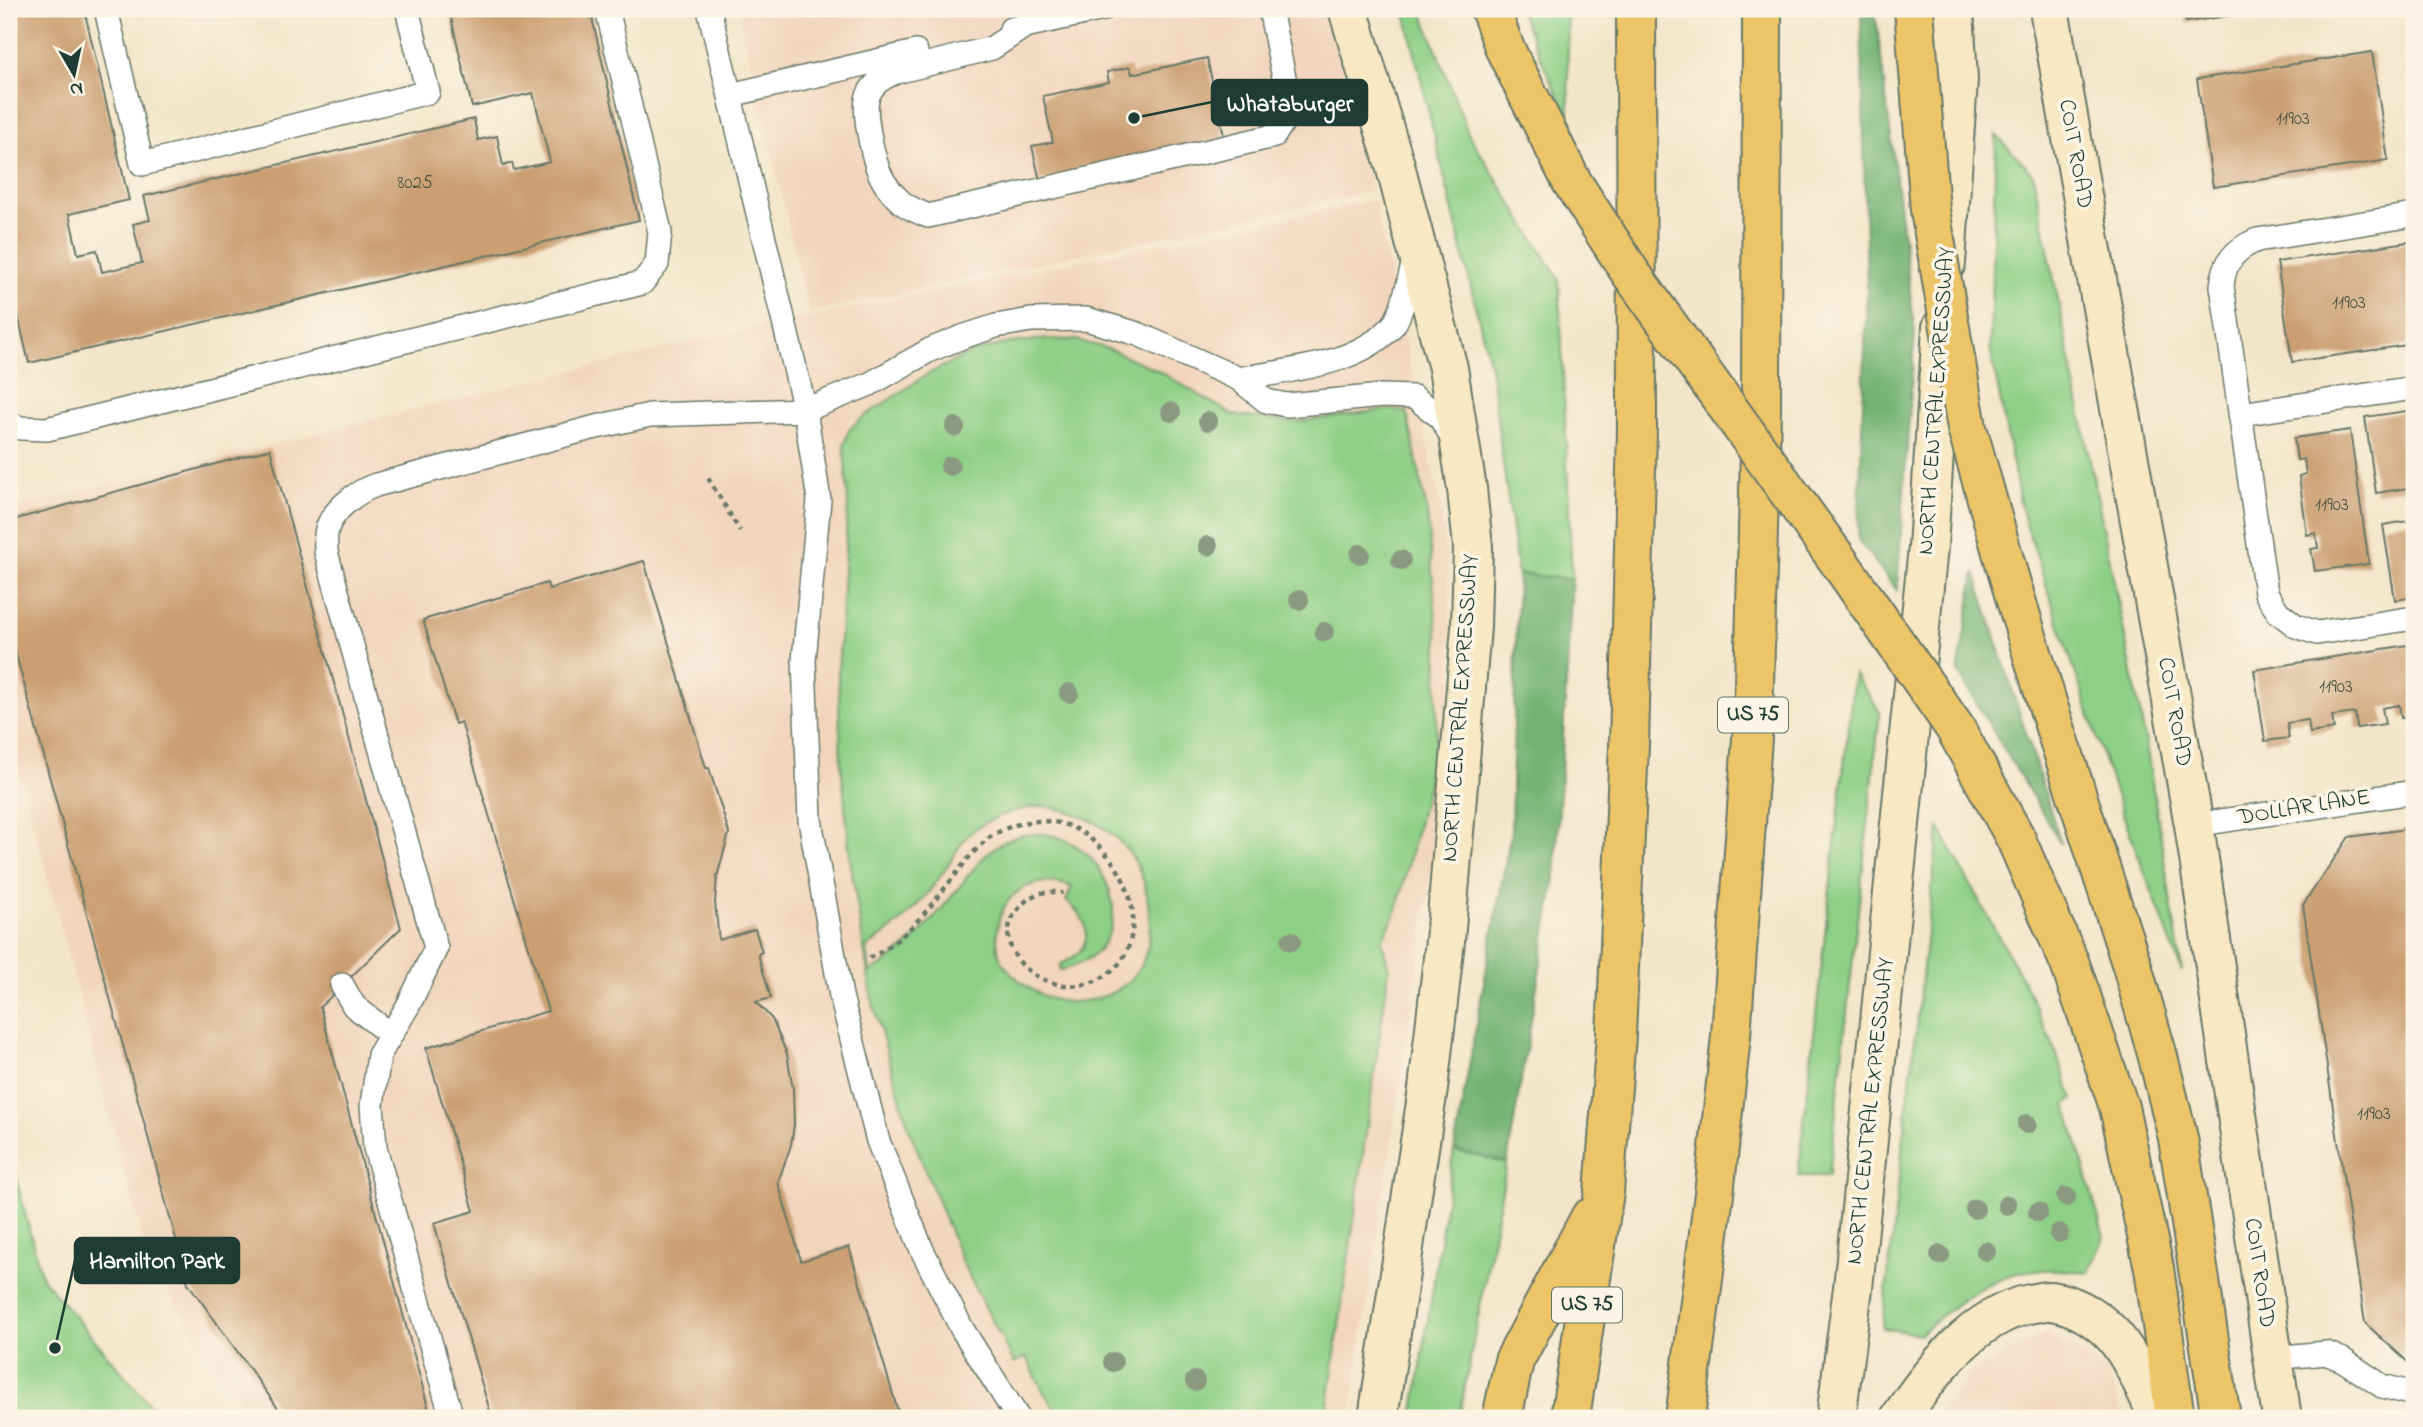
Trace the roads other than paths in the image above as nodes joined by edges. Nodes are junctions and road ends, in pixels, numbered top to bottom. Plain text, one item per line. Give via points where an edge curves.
1 (106, 9) edge
2 (407, 9) edge
3 (607, 9) edge
4 (709, 9) edge
5 (1103, 9) edge
6 (1270, 9) edge
7 (1348, 9) edge
8 (1490, 9) edge
9 (1636, 9) edge
10 (1762, 9) edge
11 (1914, 9) edge
12 (1954, 9) edge
13 (2049, 9) edge
14 (1025, 26) junction
15 (730, 95) junction
16 (2414, 215) edge
17 (1418, 249) junction
18 (1239, 379) junction
19 (2414, 388) edge
20 (805, 410) junction
21 (2240, 414) junction
22 (9, 423) edge
23 (1462, 455) junction
24 (2414, 618) edge
25 (2414, 792) edge
26 (2194, 825) junction
27 (342, 985) dead end
28 (391, 1035) junction
29 (1604, 1192) junction
30 (2272, 1357) junction
31 (2414, 1394) edge
32 (452, 1418) edge
33 (1018, 1418) edge
34 (1378, 1418) edge
35 (1502, 1418) edge
36 (1570, 1418) edge
37 (1685, 1418) edge
38 (1836, 1418) edge
39 (1900, 1418) edge
40 (2159, 1418) edge
41 (2175, 1418) edge
42 (2221, 1418) edge
43 (2282, 1418) edge

1 - 2 lane via 142,164 428,92
3 - 22 lane via 660,232 657,264 642,283 47,429
4 - 15 lane
5 - 14 lane
6 - 14 lane via 1287,97 1284,120 1274,136 928,216 902,203 881,178 871,144 866,106 873,86 896,72 992,48
7 - 17 main road, NORTH CENTRAL EXPRESSWAY
8 - 41 highway, bridge via 1505,49 1572,182 1630,272 1955,728 2015,837 2070,964 2119,1107 2154,1268
9 - 29 highway, US 75 via 1637,443 1629,745
10 - 37 highway, US 75 via 1760,480 1753,724 1731,1036
11 - 42 highway, bridge via 1930,210 1967,428 2161,1068 2178,1138
12 - 38 main road, NORTH CENTRAL EXPRESSWAY via 1958,80 1928,547
13 - 26 main road, COIT ROAD
14 - 15 lane
15 - 20 lane
16 - 21 lane via 2257,240 2227,261 2221,286
17 - 18 lane via 1395,323 1364,349 1322,363
17 - 23 main road, NORTH CENTRAL EXPRESSWAY via 1448,368
18 - 20 lane via 1138,334 1086,319 1031,320 962,337 870,384
18 - 23 lane via 1266,401 1287,405 1414,397 1440,417
19 - 21 lane
20 - 28 lane via 650,415 592,428 361,490 333,516 326,530 326,552 436,948
20 - 33 lane via 819,500 804,660 810,820 836,973 878,1141 922,1250 962,1329
21 - 24 lane via 2266,593 2278,611 2296,626 2317,633
23 - 34 main road, NORTH CENTRAL EXPRESSWAY via 1473,547 1471,627 1445,941 1429,1089
25 - 26 lane, DOLLAR LANE
26 - 30 main road, COIT ROAD
27 - 28 lane via 354,1006
28 - 32 lane via 379,1055 372,1105 375,1148
29 - 35 highway via 1514,1361
29 - 36 highway, US 75
30 - 31 lane via 2326,1353 2382,1386
30 - 43 main road, COIT ROAD
39 - 40 main road via 1961,1341 2012,1307 2049,1300 2080,1309 2110,1331

